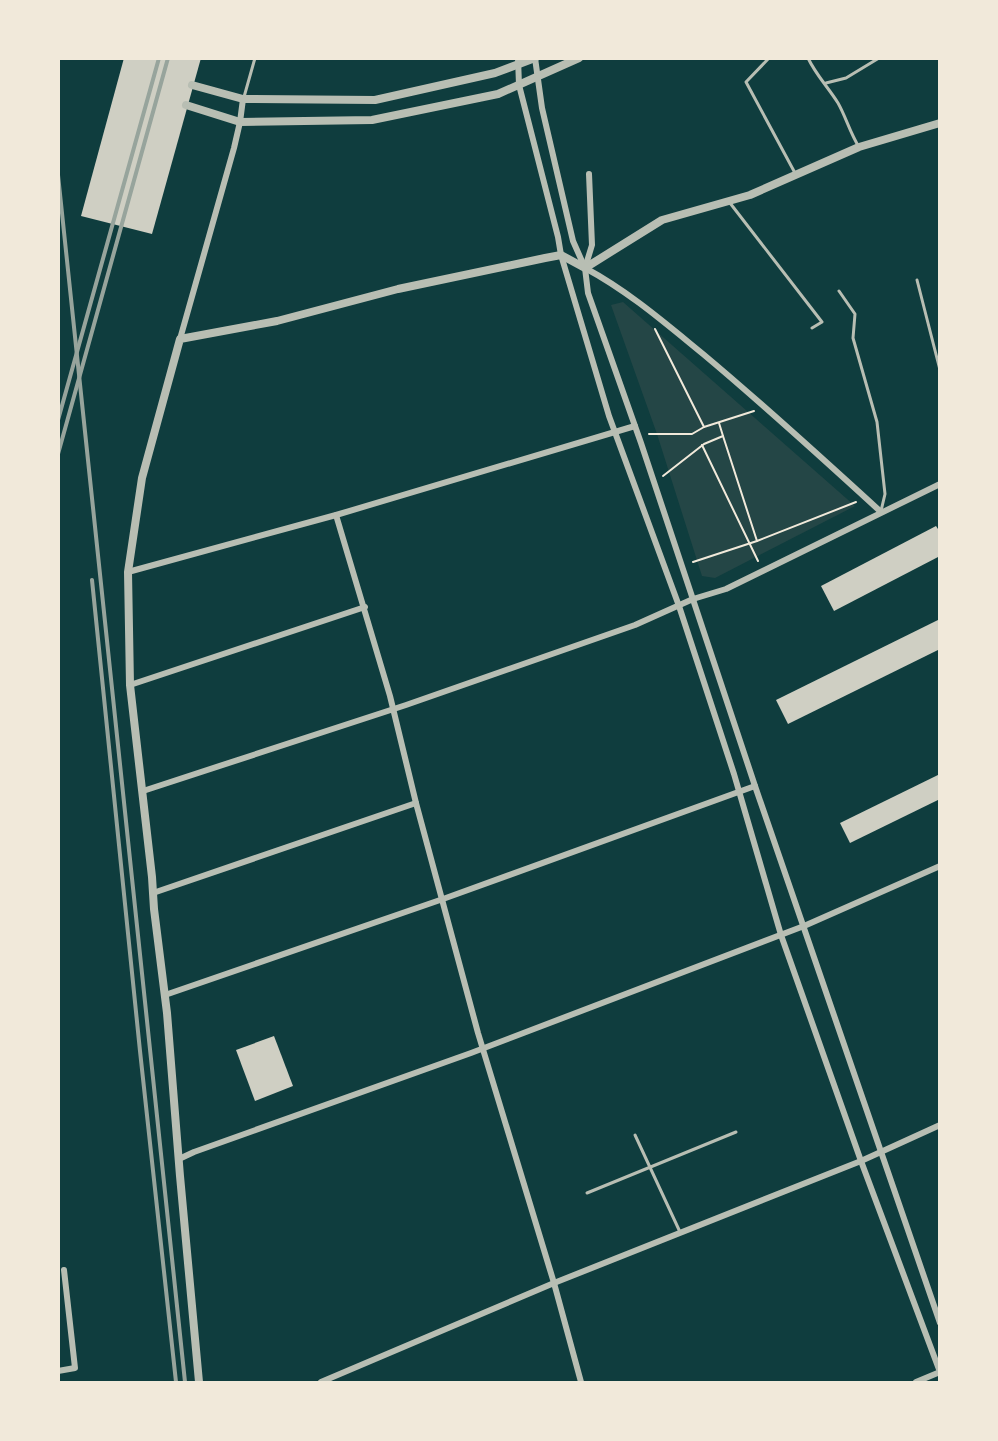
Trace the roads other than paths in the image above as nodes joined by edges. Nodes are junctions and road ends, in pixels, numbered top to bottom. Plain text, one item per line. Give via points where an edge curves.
1 (255, 58) edge
2 (535, 58) edge
3 (579, 58) edge
4 (769, 58) edge
5 (808, 58) edge
6 (879, 58) edge
7 (518, 61) edge
8 (538, 78) junction
9 (826, 83) junction
10 (192, 85) dead end
11 (519, 85) junction
12 (243, 99) junction
13 (186, 105) dead end
14 (240, 122) junction
15 (939, 123) edge
16 (859, 147) junction
17 (589, 174) dead end
18 (796, 175) junction
19 (728, 201) junction
20 (561, 255) junction
21 (585, 268) junction
22 (916, 280) dead end
23 (839, 291) dead end
24 (812, 328) dead end
25 (180, 339) junction
26 (939, 370) edge
27 (635, 426) junction
28 (614, 431) junction
29 (939, 484) edge
30 (881, 512) junction
31 (336, 515) junction
32 (128, 572) junction
33 (693, 600) junction
34 (679, 606) junction
35 (365, 607) junction
36 (130, 685) junction
37 (393, 710) junction
38 (755, 786) junction
39 (143, 791) junction
40 (739, 792) junction
41 (416, 802) junction
42 (939, 866) edge
43 (153, 893) junction
44 (443, 899) junction
45 (804, 926) junction
46 (781, 934) junction
47 (165, 995) junction
48 (483, 1048) junction
49 (939, 1125) edge
50 (736, 1132) dead end
51 (635, 1135) dead end
52 (881, 1152) junction
53 (179, 1159) junction
54 (861, 1161) junction
55 (651, 1166) junction
56 (587, 1193) dead end
57 (680, 1232) junction
58 (64, 1270) dead end
59 (554, 1282) junction
60 (939, 1323) edge
61 (58, 1371) edge
62 (939, 1372) edge
63 (199, 1383) edge
64 (321, 1383) edge
65 (581, 1383) edge
66 (916, 1383) edge

1 - 12 lane
2 - 7 street
2 - 8 street
3 - 8 street
4 - 18 lane via 746,82
5 - 9 lane via 815,73
6 - 9 lane via 846,78
7 - 11 street
7 - 12 street via 495,73 375,100
8 - 11 street
8 - 21 street via 573,242
9 - 16 lane
10 - 12 street
11 - 14 street via 498,94 372,120
11 - 20 street
12 - 14 street
13 - 14 street
14 - 25 street
15 - 16 street
16 - 18 street
17 - 21 street via 592,245
18 - 19 street
19 - 21 street via 662,220
19 - 24 lane via 822,322
20 - 21 street
20 - 25 street via 398,288 277,321
20 - 28 street
21 - 27 street via 588,294
21 - 30 street via 666,323 767,407
22 - 26 lane
23 - 30 lane via 855,314 853,338 877,422 885,494
25 - 32 street via 142,478
27 - 28 street
27 - 33 street
28 - 31 street
28 - 34 street
29 - 30 street
30 - 33 street via 726,589
31 - 32 street
31 - 35 street
32 - 36 street
33 - 34 street
33 - 38 street
34 - 37 street
34 - 40 street
35 - 36 street
35 - 37 street
36 - 39 street
37 - 39 street
37 - 41 street
38 - 40 street
38 - 45 street
39 - 43 street
40 - 44 street
40 - 46 street
41 - 43 street
41 - 44 street
42 - 45 street
43 - 47 street
44 - 47 street
44 - 48 street
45 - 46 street
45 - 52 street
46 - 48 street
46 - 54 street
47 - 53 street
48 - 53 street
48 - 59 street
49 - 52 street
50 - 55 lane
51 - 55 lane
52 - 54 street
52 - 60 street
53 - 63 street
54 - 57 street
54 - 62 street
55 - 56 lane
55 - 57 lane
57 - 59 street
58 - 61 street via 75,1368
59 - 64 street
59 - 65 street
62 - 66 street

